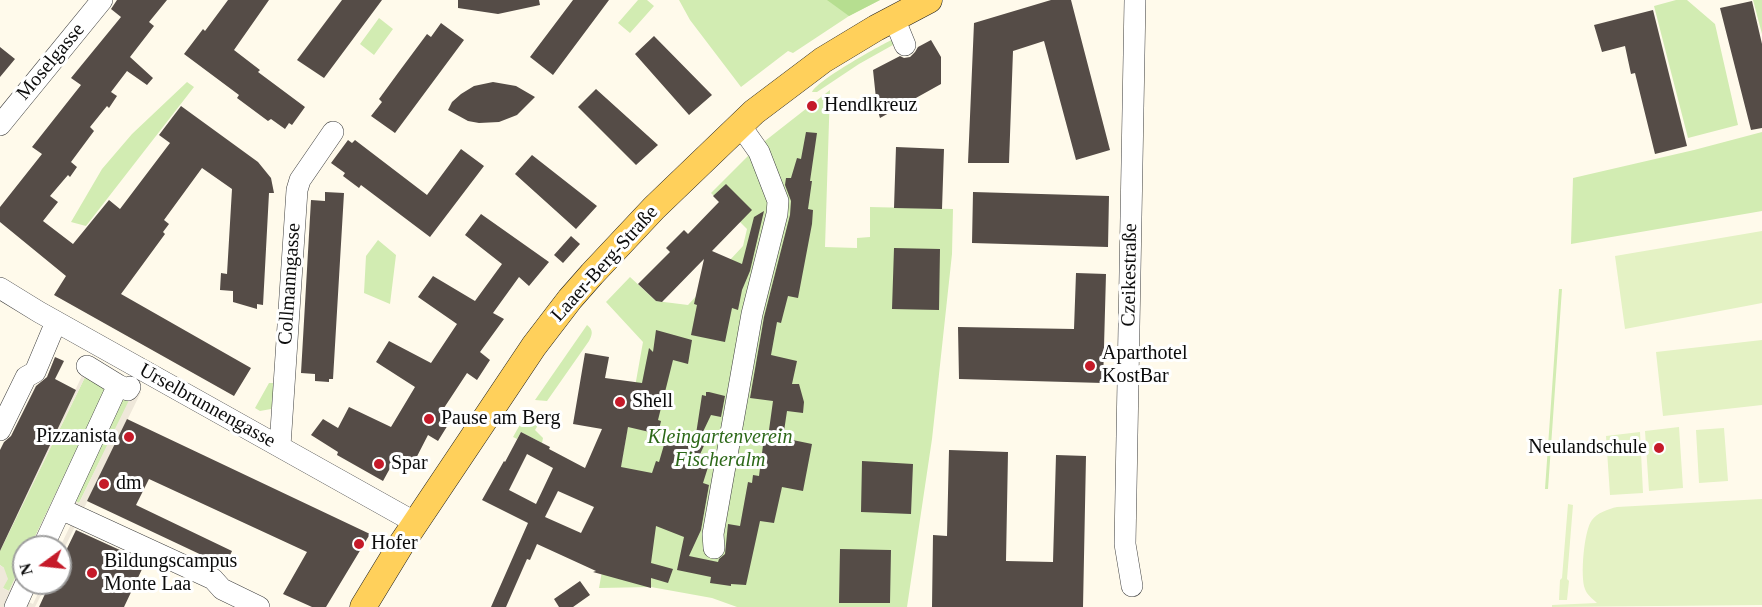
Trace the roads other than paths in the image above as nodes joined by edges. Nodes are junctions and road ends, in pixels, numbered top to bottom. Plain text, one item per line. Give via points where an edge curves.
1 (102, 0) edge
2 (929, 0) edge
3 (1135, 0) edge
4 (894, 18) junction
5 (905, 45) dead end
6 (3, 113) edge
7 (740, 126) junction
8 (333, 132) dead end
9 (0, 288) edge
10 (56, 322) junction
11 (87, 366) dead end
12 (0, 430) edge
13 (280, 446) junction
14 (61, 509) junction
15 (416, 523) junction
16 (49, 535) edge
17 (714, 548) dead end
18 (1132, 586) dead end
19 (259, 607) edge
20 (363, 607) edge

1 - 6 street, Moselgasse
2 - 4 main road, Laaer-Berg-Straße
3 - 18 street, Czeikestraße via 1125,544
4 - 5 street
4 - 7 main road, Laaer-Berg-Straße via 823,60
7 - 15 main road, Laaer-Berg-Straße via 654,208 570,299 534,346
7 - 17 street via 759,152 778,201 752,314 712,534
8 - 13 street, Collmanngasse via 297,190
9 - 10 street, Urselbrunnengasse
10 - 12 street via 35,372 26,377
10 - 13 street, Urselbrunnengasse
11 - 14 street via 124,386
13 - 15 street, Urselbrunnengasse
14 - 16 street
14 - 19 street via 213,579 222,589
15 - 20 main road, Laaer-Berg-Straße

